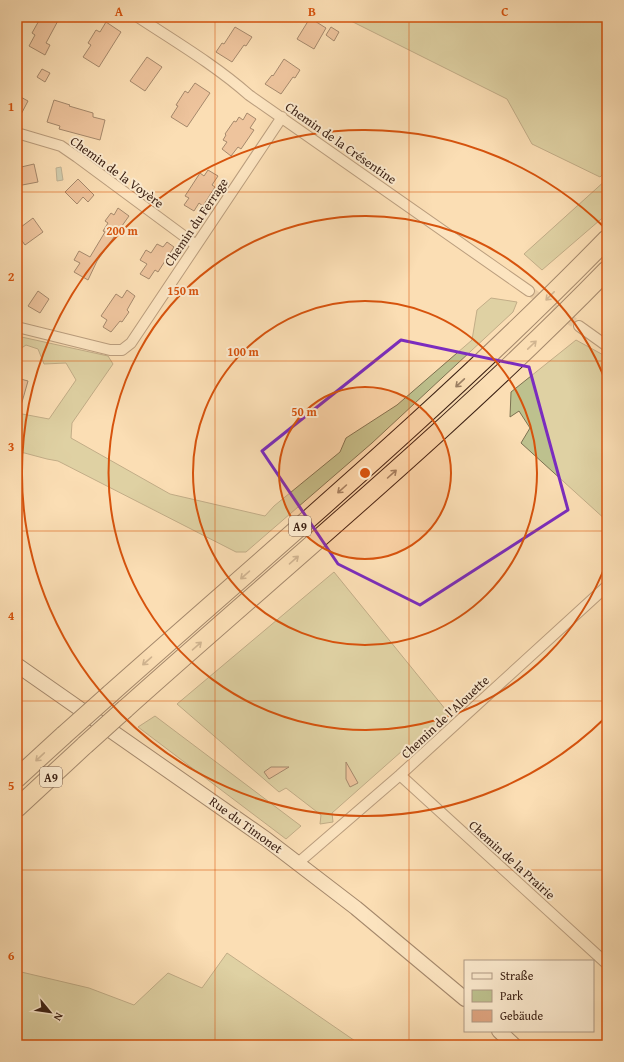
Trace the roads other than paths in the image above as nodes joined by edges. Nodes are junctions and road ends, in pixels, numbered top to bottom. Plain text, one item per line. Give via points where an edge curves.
1 (138, 17) edge
2 (282, 117) junction
3 (17, 133) edge
4 (607, 239) edge
5 (196, 245) junction
6 (607, 270) edge
7 (529, 291) tunnel mouth
8 (579, 326) tunnel mouth
9 (17, 327) edge
10 (607, 346) edge
11 (607, 586) edge
12 (17, 665) edge
13 (400, 775) junction
14 (17, 778) edge
15 (17, 808) edge
16 (298, 863) junction
17 (607, 964) edge
18 (464, 999) edge
19 (500, 1032) edge
20 (514, 1045) edge

1 - 2 street, Chemin de la Crésentine via 201,58
2 - 5 street, Chemin du Ferrage
2 - 7 street, Chemin de la Crésentine
3 - 5 street, Chemin de la Voyère via 61,146
4 -> 14 highway, A9, bridge via 535,312 407,432
5 - 9 street, Chemin du Ferrage via 131,343 122,350 110,350
15 -> 6 highway, A9, bridge via 457,415
8 - 10 street
11 - 13 street, Chemin de l'Alouette
12 - 16 main road, Rue du Timonet
13 - 16 street, Chemin de l'Alouette
13 - 17 street, Chemin de la Prairie
16 - 18 main road, Rue du Timonet
19 - 20 main road

